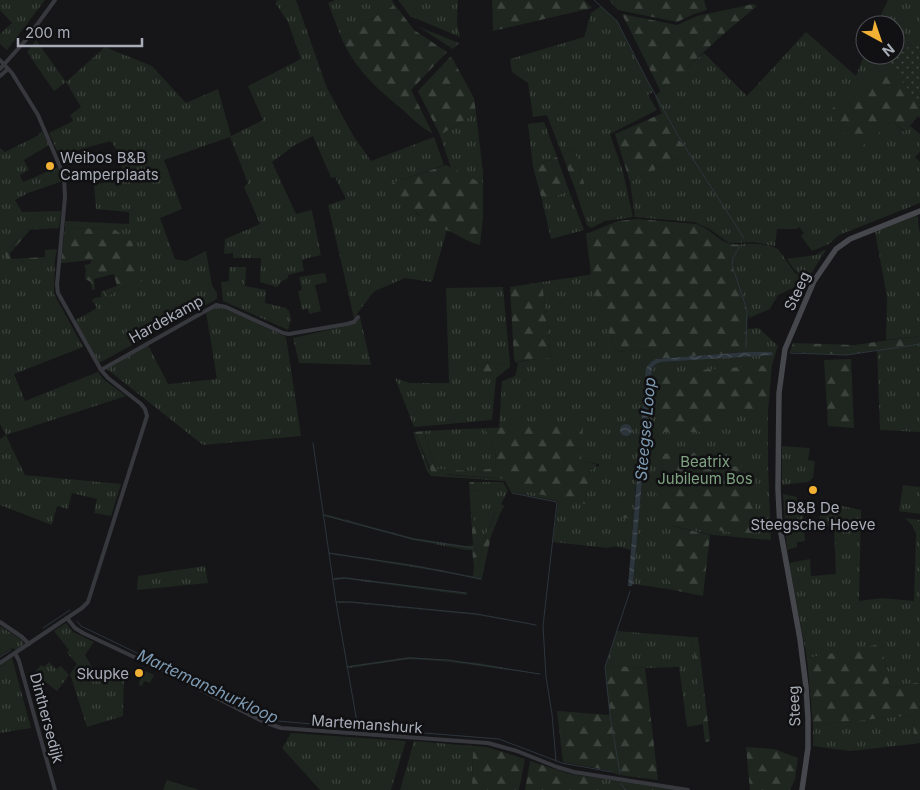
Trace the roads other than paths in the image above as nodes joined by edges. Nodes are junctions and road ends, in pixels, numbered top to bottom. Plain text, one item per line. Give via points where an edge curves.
1 (55, 0) edge
2 (0, 60) edge
3 (4, 65) junction
4 (8, 68) junction
5 (0, 69) edge
6 (0, 76) edge
7 (920, 211) edge
8 (358, 317) dead end
9 (101, 370) junction
10 (779, 437) junction
11 (772, 438) dead end
12 (68, 618) junction
13 (0, 622) edge
14 (29, 644) junction
15 (15, 653) junction
16 (0, 663) edge
17 (54, 790) edge
18 (688, 790) edge
19 (802, 790) edge

1 - 3 street
2 - 3 street
3 - 4 street
3 - 5 street
4 - 6 street
4 - 9 street via 40,119 64,176 57,290
7 - 10 street, Steeg via 840,245 812,281 785,349 779,393
8 - 9 street, Hardekamp via 347,324 289,334 216,305
9 - 12 street via 141,404 147,416 90,597 85,606
10 - 11 street
10 - 19 street, Steeg via 778,532 800,639 806,687 808,748
12 - 14 street
12 - 18 street, Martemanshurk via 83,634 281,728 488,743 574,772
13 - 14 street
14 - 15 street
15 - 16 street
15 - 17 street, Dinthersedijk

